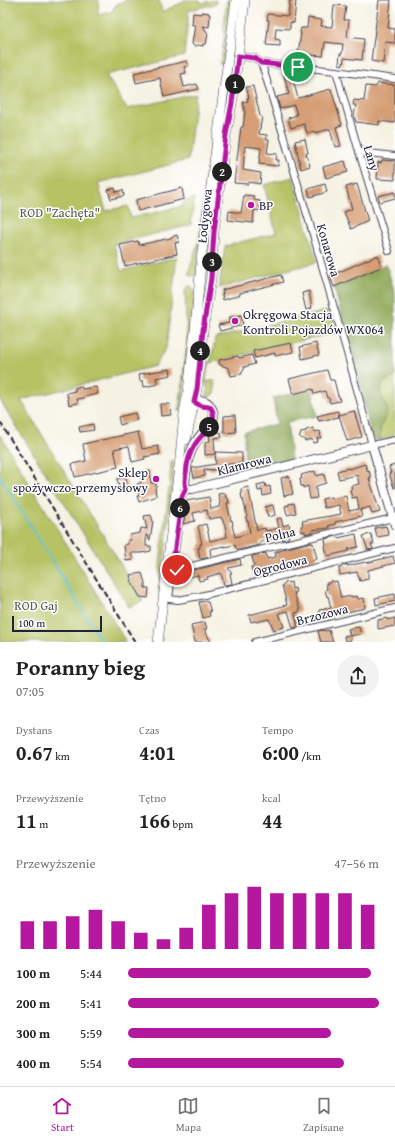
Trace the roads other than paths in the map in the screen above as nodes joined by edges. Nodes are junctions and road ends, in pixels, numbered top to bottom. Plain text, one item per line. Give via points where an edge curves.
1 (236, 0) edge
2 (245, 0) edge
3 (231, 36) junction
4 (238, 56) junction
5 (261, 63) junction
6 (336, 71) junction
7 (395, 79) edge
8 (358, 152) junction
9 (395, 156) edge
10 (389, 251) dead end
11 (190, 400) junction
12 (395, 441) edge
13 (372, 445) junction
14 (186, 488) junction
15 (394, 521) edge
16 (395, 548) edge
17 (172, 569) junction
18 (395, 608) edge
19 (158, 642) edge
20 (255, 642) edge

1 - 3 main road, Łodygowa
2 - 4 main road, Łodygowa
3 - 4 main road via 234,52
3 - 11 main road, Łodygowa via 202,252
4 - 5 street via 255,58
4 - 11 main road, Łodygowa via 214,232 197,389
5 - 6 street
5 - 13 street, Konarowa via 312,231
6 - 7 street
6 - 8 street, Łany
8 - 9 street
8 - 10 street, Łany
11 - 14 street via 208,404 214,415 189,456 184,483
11 - 19 main road, Łodygowa via 185,442 180,458
12 - 13 street, Klamrowa
13 - 14 street, Klamrowa via 192,489
13 - 15 street
14 - 17 street via 182,496
15 - 17 street, Polna via 177,570
16 - 17 street, Ogrodowa via 178,600 169,599
18 - 20 street, Brzozowa

